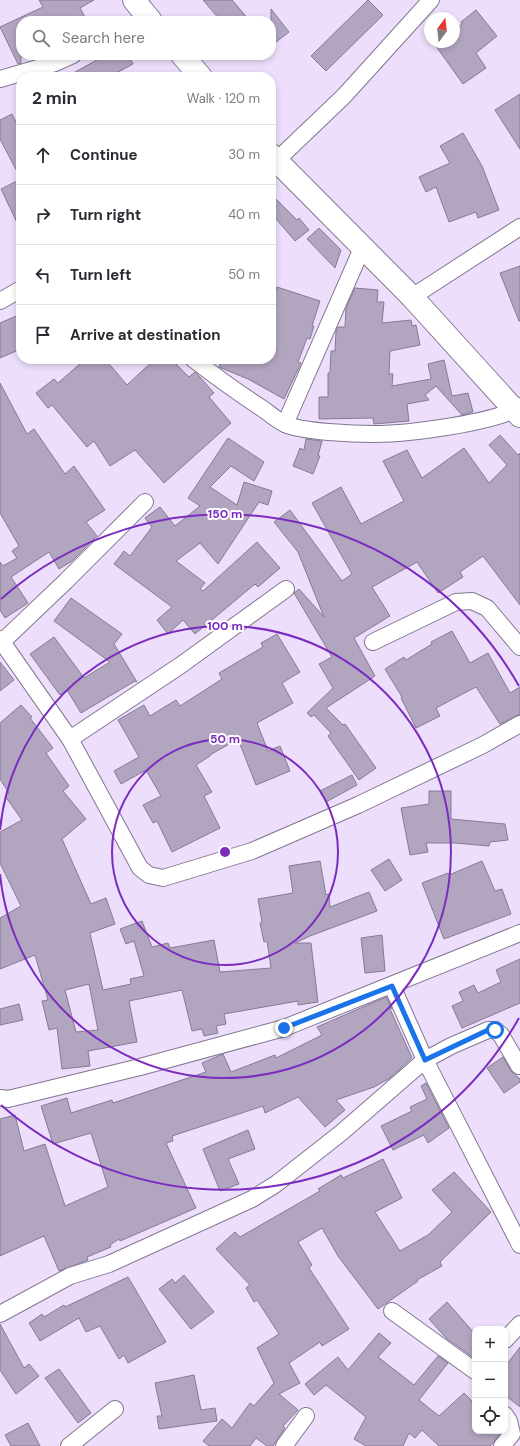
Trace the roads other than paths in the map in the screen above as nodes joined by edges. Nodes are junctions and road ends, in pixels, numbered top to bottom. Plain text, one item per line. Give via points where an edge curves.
1 (134, 0) edge
2 (432, 0) edge
3 (146, 16) edge
4 (62, 60) edge
5 (186, 60) edge
6 (24, 72) edge
7 (197, 72) edge
8 (16, 74) edge
9 (0, 79) edge
10 (276, 157) edge
11 (276, 163) edge
12 (520, 227) edge
13 (363, 246) junction
14 (16, 292) edge
15 (412, 297) junction
16 (0, 301) edge
17 (199, 364) edge
18 (518, 411) edge
19 (285, 424) junction
20 (145, 502) dead end
21 (286, 589) dead end
22 (1, 641) edge
23 (374, 642) dead end
24 (520, 647) edge
25 (520, 724) edge
26 (70, 739) junction
27 (520, 933) edge
28 (392, 986) junction
29 (425, 1060) junction
30 (519, 1066) edge
31 (0, 1098) edge
32 (520, 1245) edge
33 (392, 1310) dead end
34 (0, 1314) edge
35 (520, 1324) edge
36 (508, 1337) edge
37 (472, 1368) edge
38 (115, 1409) dead end
39 (306, 1416) dead end
40 (508, 1420) edge
41 (69, 1446) edge
42 (284, 1446) edge
43 (502, 1446) edge

1 - 3 street
2 - 10 street via 344,96
4 - 6 street
5 - 7 street
8 - 9 street
11 - 13 street
12 - 15 street
13 - 15 street
13 - 19 street
14 - 16 street
15 - 18 street
17 - 19 street
18 - 19 street via 451,426 376,434 314,430
20 - 22 street
21 - 26 street via 181,665
22 - 26 street
23 - 24 street via 456,602 472,601 487,608
25 - 26 street via 483,745 372,798 252,851 163,878 149,875 140,868
27 - 28 street
28 - 29 street
28 - 31 street via 284,1028 133,1069 8,1099
29 - 30 street via 488,1030 495,1030
29 - 32 street
29 - 34 street via 341,1133 276,1184 252,1199 109,1264 70,1276
33 - 37 street
35 - 36 street
38 - 41 street
39 - 42 street
40 - 43 street via 512,1434

